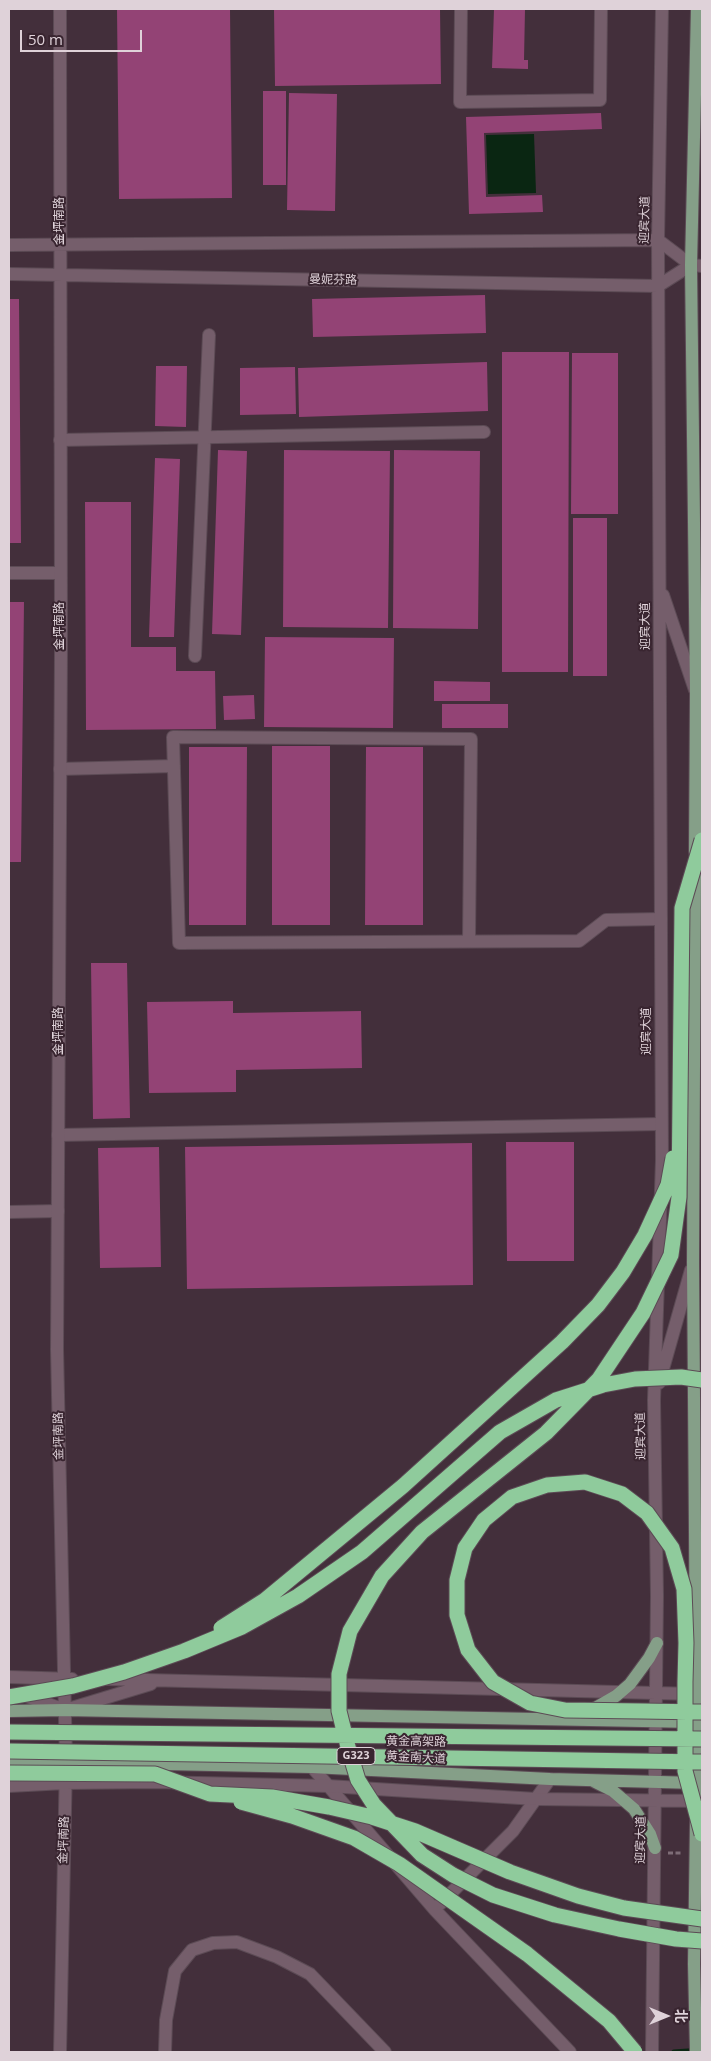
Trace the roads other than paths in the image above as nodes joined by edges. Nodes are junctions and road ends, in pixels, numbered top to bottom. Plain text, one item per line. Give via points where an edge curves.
1 (60, 9) edge
2 (461, 9) edge
3 (601, 9) edge
4 (662, 9) edge
5 (697, 9) edge
6 (658, 240) junction
7 (9, 246) edge
8 (60, 246) junction
9 (697, 266) edge
10 (9, 274) edge
11 (60, 275) junction
12 (658, 286) junction
13 (209, 335) dead end
14 (484, 432) dead end
15 (204, 437) junction
16 (60, 440) junction
17 (9, 573) edge
18 (60, 573) junction
19 (659, 586) junction
20 (195, 656) dead end
21 (696, 693) junction
22 (174, 766) junction
23 (60, 769) junction
24 (702, 840) edge
25 (661, 919) junction
26 (470, 940) junction
27 (680, 1122) junction
28 (662, 1124) junction
29 (58, 1135) junction
30 (58, 1211) junction
31 (9, 1212) edge
32 (693, 1262) junction
33 (702, 1380) edge
34 (654, 1400) junction
35 (657, 1643) junction
36 (184, 1652) junction
37 (9, 1677) edge
38 (64, 1678) junction
39 (162, 1681) junction
40 (9, 1690) edge
41 (618, 1694) junction
42 (657, 1694) junction
43 (699, 1694) edge
44 (9, 1697) edge
45 (65, 1710) junction
46 (9, 1711) edge
47 (700, 1719) edge
48 (569, 1720) junction
49 (656, 1722) junction
50 (9, 1732) edge
51 (702, 1739) edge
52 (9, 1751) edge
53 (66, 1762) junction
54 (702, 1762) edge
55 (9, 1763) edge
56 (312, 1767) junction
57 (9, 1774) edge
58 (550, 1779) junction
59 (588, 1780) junction
60 (656, 1781) junction
61 (155, 1782) junction
62 (700, 1782) edge
63 (66, 1783) junction
64 (9, 1786) edge
65 (328, 1786) junction
66 (210, 1794) junction
67 (536, 1799) junction
68 (626, 1801) junction
69 (656, 1801) junction
70 (699, 1801) edge
71 (702, 1834) edge
72 (655, 1848) junction
73 (435, 1910) junction
74 (702, 1919) edge
75 (702, 1941) edge
76 (60, 2052) edge
77 (165, 2052) edge
78 (385, 2052) edge
79 (570, 2052) edge
80 (635, 2052) edge
81 (652, 2052) edge
82 (696, 2052) edge

1 - 8 street, 金坪南路
2 - 3 street via 460,102 600,100
4 - 6 street, 迎宾大道
5 - 9 main road
6 - 8 street
6 - 9 street
6 - 12 street, 迎宾大道
7 - 8 street
8 - 11 street, 金坪南路
9 - 12 street
9 - 21 main road
10 - 11 street, 曼妮芬路
11 - 12 street, 曼妮芬路
11 - 16 street, 金坪南路
12 - 19 street, 迎宾大道
13 - 15 street
14 - 15 street
15 - 16 street
15 - 20 street
16 - 18 street, 金坪南路
17 - 18 street
18 - 23 street, 金坪南路
19 - 21 street
19 - 25 street, 迎宾大道
21 - 32 main road
22 - 23 street
22 - 26 street via 179,943
22 - 26 street via 174,737 471,739
23 - 29 street, 金坪南路
24 - 27 highway, bridge via 682,908
25 - 26 street via 606,920 579,941
25 - 28 street, 迎宾大道
27 - 36 highway, bridge via 668,1186 645,1235 598,1305 404,1486 265,1600
27 - 75 highway, bridge via 680,1197 671,1255 643,1313 599,1380 546,1432 422,1532 382,1576 350,1631 339,1674 339,1711 358,1780 374,1804 422,1855 453,1875 494,1895 555,1915 619,1929
28 - 29 street
28 - 34 street, 迎宾大道
29 - 30 street, 金坪南路
30 - 31 street
30 - 38 street, 金坪南路 via 57,1349
32 - 34 street
32 - 43 main road
33 - 36 highway, bridge via 681,1377 635,1379 556,1400 500,1432 362,1552 298,1596 242,1627
34 - 35 street, 迎宾大道
35 - 41 main road via 640,1672
35 - 42 street, 迎宾大道
36 - 44 highway, bridge via 73,1686
37 - 38 street
38 - 39 street
38 - 45 street, 金坪南路
39 - 41 street
39 - 45 street
40 - 45 street
41 - 42 street
41 - 48 main road via 602,1706
42 - 43 street
42 - 49 street, 迎宾大道
43 - 47 main road
45 - 46 main road
45 - 48 main road
45 - 53 street, 金坪南路
47 - 49 main road
47 - 62 main road
47 - 71 highway, bridge via 694,1712 685,1712 642,1711 565,1710 530,1703 494,1682 468,1650 457,1615 457,1580 465,1548 484,1520 512,1497 547,1485 585,1482 622,1494 647,1513 672,1548 684,1589 686,1643 685,1682 685,1712 685,1742 686,1772
48 - 49 main road
49 - 60 street, 迎宾大道
50 - 51 highway, 黄金高架路 / G323, bridge
52 - 54 highway, 黄金高架路 / G323, bridge
53 - 55 main road, 黄金南大道
53 - 56 main road, 黄金南大道
53 - 57 street
53 - 61 street
53 - 63 street, 金坪南路
56 - 58 main road, 黄金南大道
56 - 65 street
57 - 66 highway, bridge via 155,1774
58 - 59 main road, 黄金南大道
58 - 67 street
59 - 60 main road, 黄金南大道
59 - 68 main road
60 - 62 main road, 黄金南大道
60 - 69 street, 迎宾大道
61 - 63 street
61 - 65 street
62 - 70 main road
63 - 64 street
63 - 76 street, 金坪南路
65 - 67 street
65 - 73 street
66 - 74 highway, bridge via 272,1797 372,1817 578,1896 624,1908
66 - 80 highway, bridge via 292,1816 354,1838 399,1864 527,1954 609,2021
67 - 68 street
67 - 73 street via 512,1831
68 - 69 street
68 - 72 main road via 643,1821
69 - 70 street
69 - 72 street, 迎宾大道
70 - 82 main road via 694,1964
72 - 81 street, 迎宾大道
73 - 79 street
77 - 78 street via 166,2020 175,1971 192,1950 213,1943 237,1942 277,1956 310,1974

